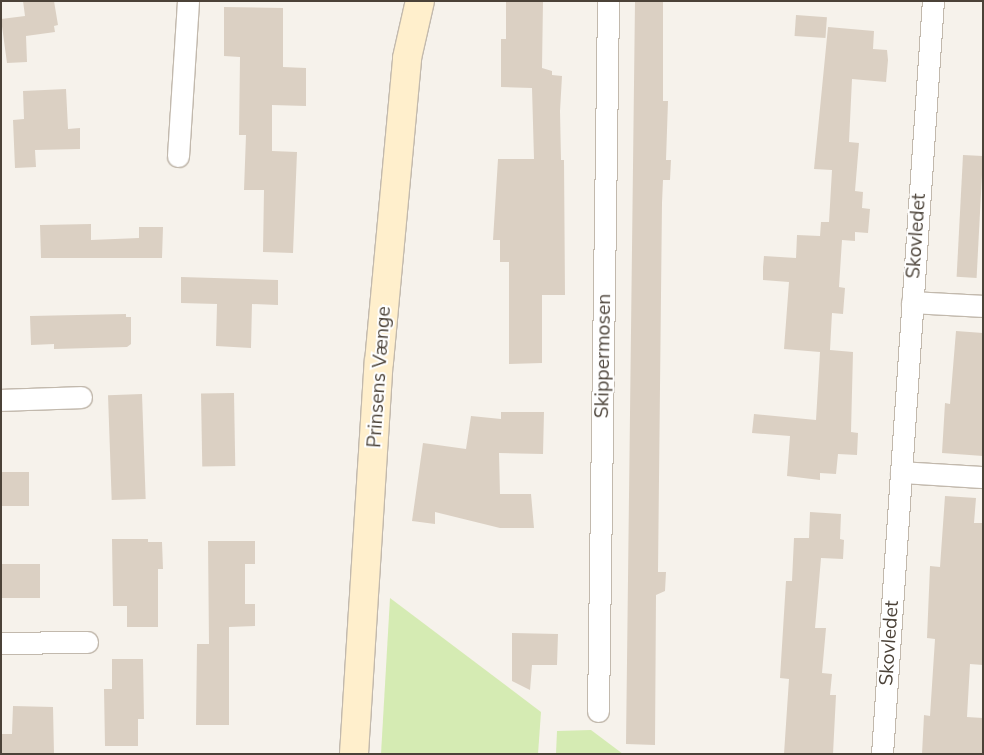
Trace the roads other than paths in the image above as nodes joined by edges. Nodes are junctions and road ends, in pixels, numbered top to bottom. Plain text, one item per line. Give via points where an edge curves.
1 (188, 1) edge
2 (420, 1) edge
3 (608, 1) edge
4 (933, 1) edge
5 (178, 156) dead end
6 (912, 302) junction
7 (983, 306) edge
8 (81, 398) dead end
9 (1, 400) edge
10 (900, 472) junction
11 (983, 477) edge
12 (1, 642) edge
13 (87, 642) dead end
14 (598, 711) dead end
15 (354, 754) edge
16 (882, 754) edge

1 - 5 street
2 - 15 street, Prinsens Vænge via 408,58 379,362
3 - 14 street, Skippermosen
4 - 6 street, Skovledet
6 - 7 street
6 - 10 street, Skovledet
8 - 9 street
10 - 11 street
10 - 16 street, Skovledet
12 - 13 street

